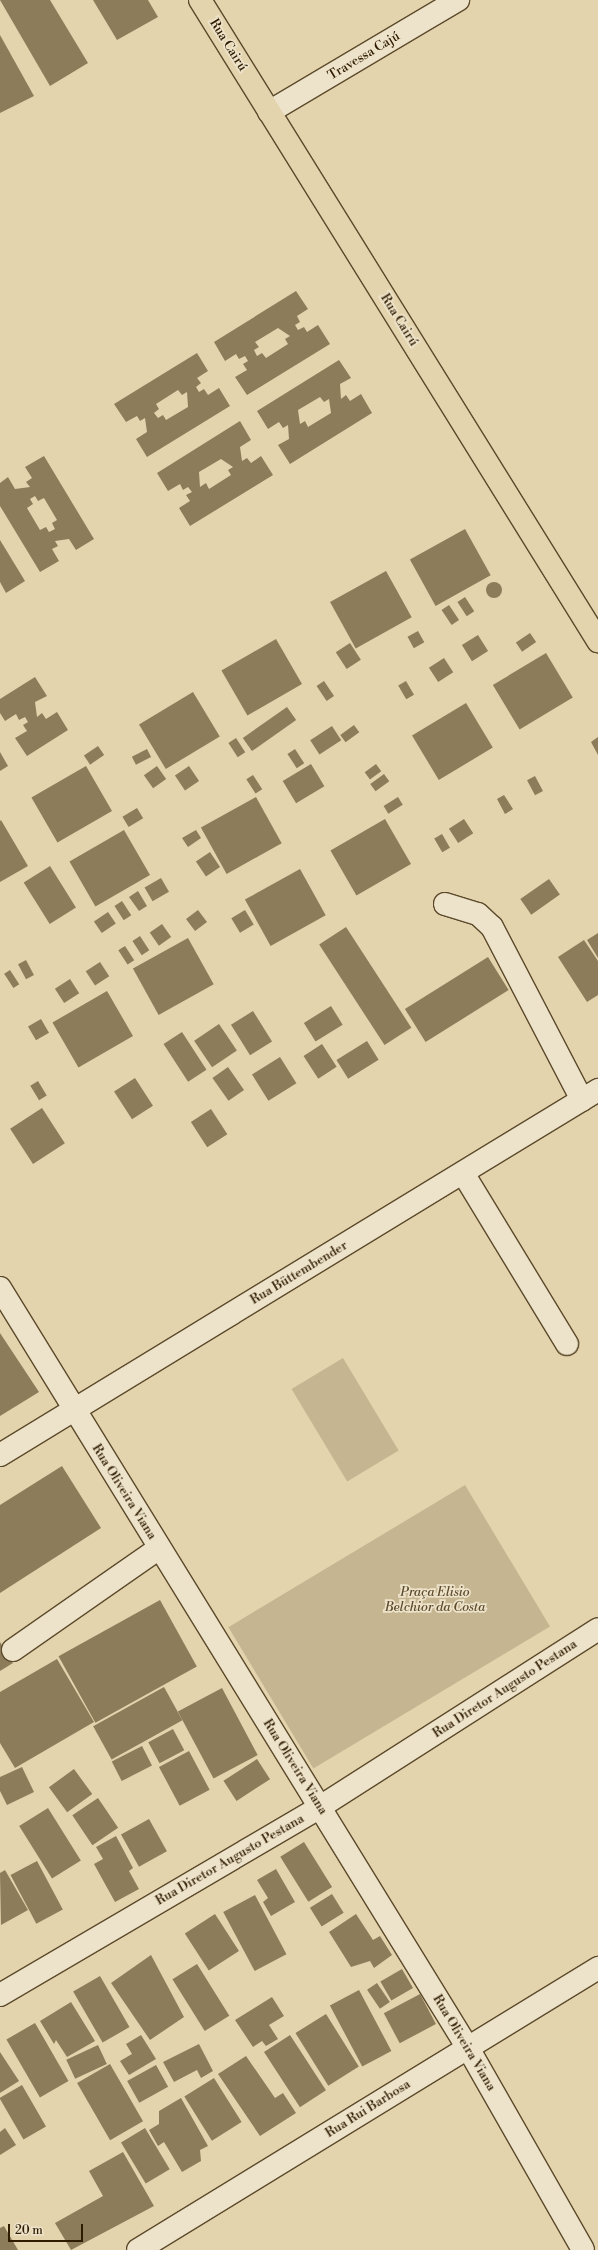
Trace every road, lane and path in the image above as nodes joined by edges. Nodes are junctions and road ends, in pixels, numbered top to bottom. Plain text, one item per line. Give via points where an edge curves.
1 (200, 0) edge
2 (458, 0) edge
3 (269, 112) junction
4 (598, 640) edge
5 (445, 904) dead end
6 (590, 1095) edge
7 (463, 1173) junction
8 (0, 1288) edge
9 (566, 1344) dead end
10 (74, 1410) junction
11 (0, 1455) edge
12 (159, 1548) junction
13 (598, 1629) edge
14 (13, 1650) dead end
15 (320, 1807) junction
16 (598, 1968) edge
17 (0, 1995) edge
18 (468, 2048) junction
19 (138, 2250) edge
20 (583, 2250) edge

1 - 3 main road, Rua Cairú
2 - 3 street, Travessa Cajú
3 - 4 main road, Rua Cairú
5 - 6 street via 478,914 492,927
6 - 7 street, Rua Büttembender
7 - 9 street
7 - 10 street, Rua Büttembender
8 - 10 street, Rua Oliveira Viana
10 - 11 street, Rua Büttembender
10 - 12 street, Rua Oliveira Viana
12 - 14 street
12 - 15 street, Rua Oliveira Viana
13 - 15 street, Rua Diretor Augusto Pestana
15 - 17 street, Rua Diretor Augusto Pestana
15 - 18 street, Rua Oliveira Viana
16 - 18 street, Rua Rui Barbosa
18 - 19 street, Rua Rui Barbosa
18 - 20 street, Rua Oliveira Viana

